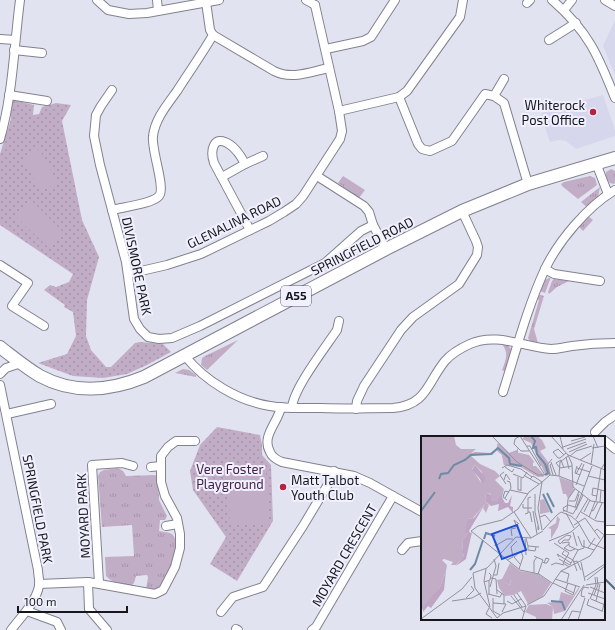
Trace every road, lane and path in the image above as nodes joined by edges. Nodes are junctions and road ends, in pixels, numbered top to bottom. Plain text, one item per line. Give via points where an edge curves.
1 (20, 0) edge
2 (97, 0) edge
3 (157, 0) edge
4 (219, 0) edge
5 (306, 0) edge
6 (395, 0) edge
7 (463, 0) edge
8 (552, 0) edge
9 (572, 0) edge
10 (605, 0) edge
11 (206, 2) junction
12 (318, 2) edge
13 (615, 6) edge
14 (158, 10) junction
15 (564, 10) junction
16 (576, 23) junction
17 (213, 35) junction
18 (0, 39) edge
19 (15, 40) junction
20 (549, 40) dead end
21 (326, 49) junction
22 (14, 50) junction
23 (42, 54) dead end
24 (329, 68) junction
25 (504, 80) dead end
26 (112, 90) dead end
27 (9, 95) junction
28 (494, 96) junction
29 (399, 97) junction
30 (615, 98) edge
31 (47, 101) dead end
32 (339, 111) junction
33 (3, 120) edge
34 (0, 139) edge
35 (263, 156) dead end
36 (608, 162) edge
37 (245, 164) junction
38 (317, 176) junction
39 (222, 177) junction
40 (528, 184) junction
41 (612, 192) edge
42 (112, 210) junction
43 (462, 211) junction
44 (374, 225) junction
45 (250, 230) junction
46 (386, 249) junction
47 (0, 265) edge
48 (545, 269) junction
49 (128, 274) junction
50 (600, 281) dead end
51 (339, 321) dead end
52 (44, 326) dead end
53 (519, 343) junction
54 (615, 343) edge
55 (1, 351) edge
56 (184, 356) junction
57 (21, 363) junction
58 (0, 374) edge
59 (0, 385) edge
60 (503, 392) dead end
61 (51, 404) dead end
62 (281, 408) junction
63 (292, 408) junction
64 (356, 409) junction
65 (7, 414) junction
66 (615, 415) edge
67 (596, 435) edge
68 (195, 441) dead end
69 (605, 441) edge
70 (615, 449) edge
71 (133, 466) dead end
72 (161, 466) junction
73 (151, 467) dead end
74 (334, 471) junction
75 (393, 496) junction
76 (421, 511) edge
77 (178, 524) junction
78 (166, 526) dead end
79 (421, 541) edge
80 (402, 550) dead end
81 (88, 582) junction
82 (99, 583) junction
83 (39, 584) junction
84 (27, 611) junction
85 (222, 612) dead end
86 (317, 629) edge
87 (11, 630) edge
88 (61, 630) edge
89 (107, 630) edge

1 - 19 street
2 - 14 street via 108,10 120,13
3 - 14 street
4 - 11 street
5 - 12 street
6 - 21 street via 371,37
7 - 29 street via 460,17 407,91
8 - 15 street
9 - 15 street
10 - 13 street
11 - 14 street
11 - 17 street
12 - 21 street, GLENALINA ROAD
15 - 16 street
16 - 20 street
16 - 30 street via 600,60
17 - 24 street via 281,75 291,76
17 - 42 street via 155,124 152,144 159,175 159,196 154,200
18 - 19 street
19 - 22 street
21 - 24 street, GLENALINA ROAD
22 - 23 street
22 - 27 street
24 - 32 street, GLENALINA ROAD
25 - 28 street
26 - 42 street, DIVISMORE PARK via 96,115 94,136
27 - 31 street
27 - 33 street
28 - 29 street via 485,94 452,141 430,151 422,149 418,144
28 - 40 street via 504,104
29 - 32 street
32 - 38 street, GLENALINA ROAD via 342,131 340,139
33 - 34 street
35 - 37 street
36 - 40 highway, SPRINGFIELD ROAD / A55
36 - 41 street
37 - 39 street
37 - 39 street via 238,151 228,143 215,143 212,155
38 - 44 street via 364,206
38 - 45 street, GLENALINA ROAD via 296,204
39 - 45 street
40 - 43 highway, SPRINGFIELD ROAD / A55
41 - 48 street via 582,216
42 - 49 street, DIVISMORE PARK
43 - 46 highway, SPRINGFIELD ROAD / A55
43 - 64 street via 476,241 477,255 459,284 413,317 401,330 364,386
44 - 46 street
44 - 49 street, DIVISMORE PARK via 361,232 325,263 172,338 148,337 140,329 134,319
45 - 49 street, GLENALINA ROAD via 201,254
46 - 56 highway, SPRINGFIELD ROAD / A55
47 - 52 street via 28,283 12,306
48 - 50 street via 554,274
48 - 53 street
51 - 63 street via 337,330 300,387
53 - 54 street via 553,349
53 - 60 street
53 - 64 street via 496,339 469,344 445,361 420,399 412,404 401,408
55 - 57 highway, SPRINGFIELD ROAD / A55
56 - 57 highway, SPRINGFIELD ROAD / A55 via 132,382 100,388 77,388 55,382
56 - 62 street via 205,376 234,394
57 - 58 street via 6,368
59 - 65 street, SPRINGFIELD PARK
61 - 65 street
62 - 63 street
62 - 74 street via 267,439 272,455 282,462
63 - 64 street
65 - 83 street, SPRINGFIELD PARK
66 - 67 street via 605,422
68 - 72 street via 176,441 162,453
69 - 70 street
71 - 82 street, MOYARD PARK via 122,463 92,465
72 - 73 street
72 - 77 street via 165,496
74 - 75 street via 361,479
74 - 85 street via 303,526 263,587 233,597
75 - 76 street
75 - 86 street, MOYARD CRESCENT
77 - 78 street
77 - 82 street via 180,548 175,567 163,590 154,594
79 - 80 street via 408,543
81 - 82 street
81 - 83 street
81 - 89 street via 89,608
83 - 84 street, SPRINGFIELD PARK via 37,594
84 - 87 street, SPRINGFIELD PARK
84 - 88 street via 57,622

